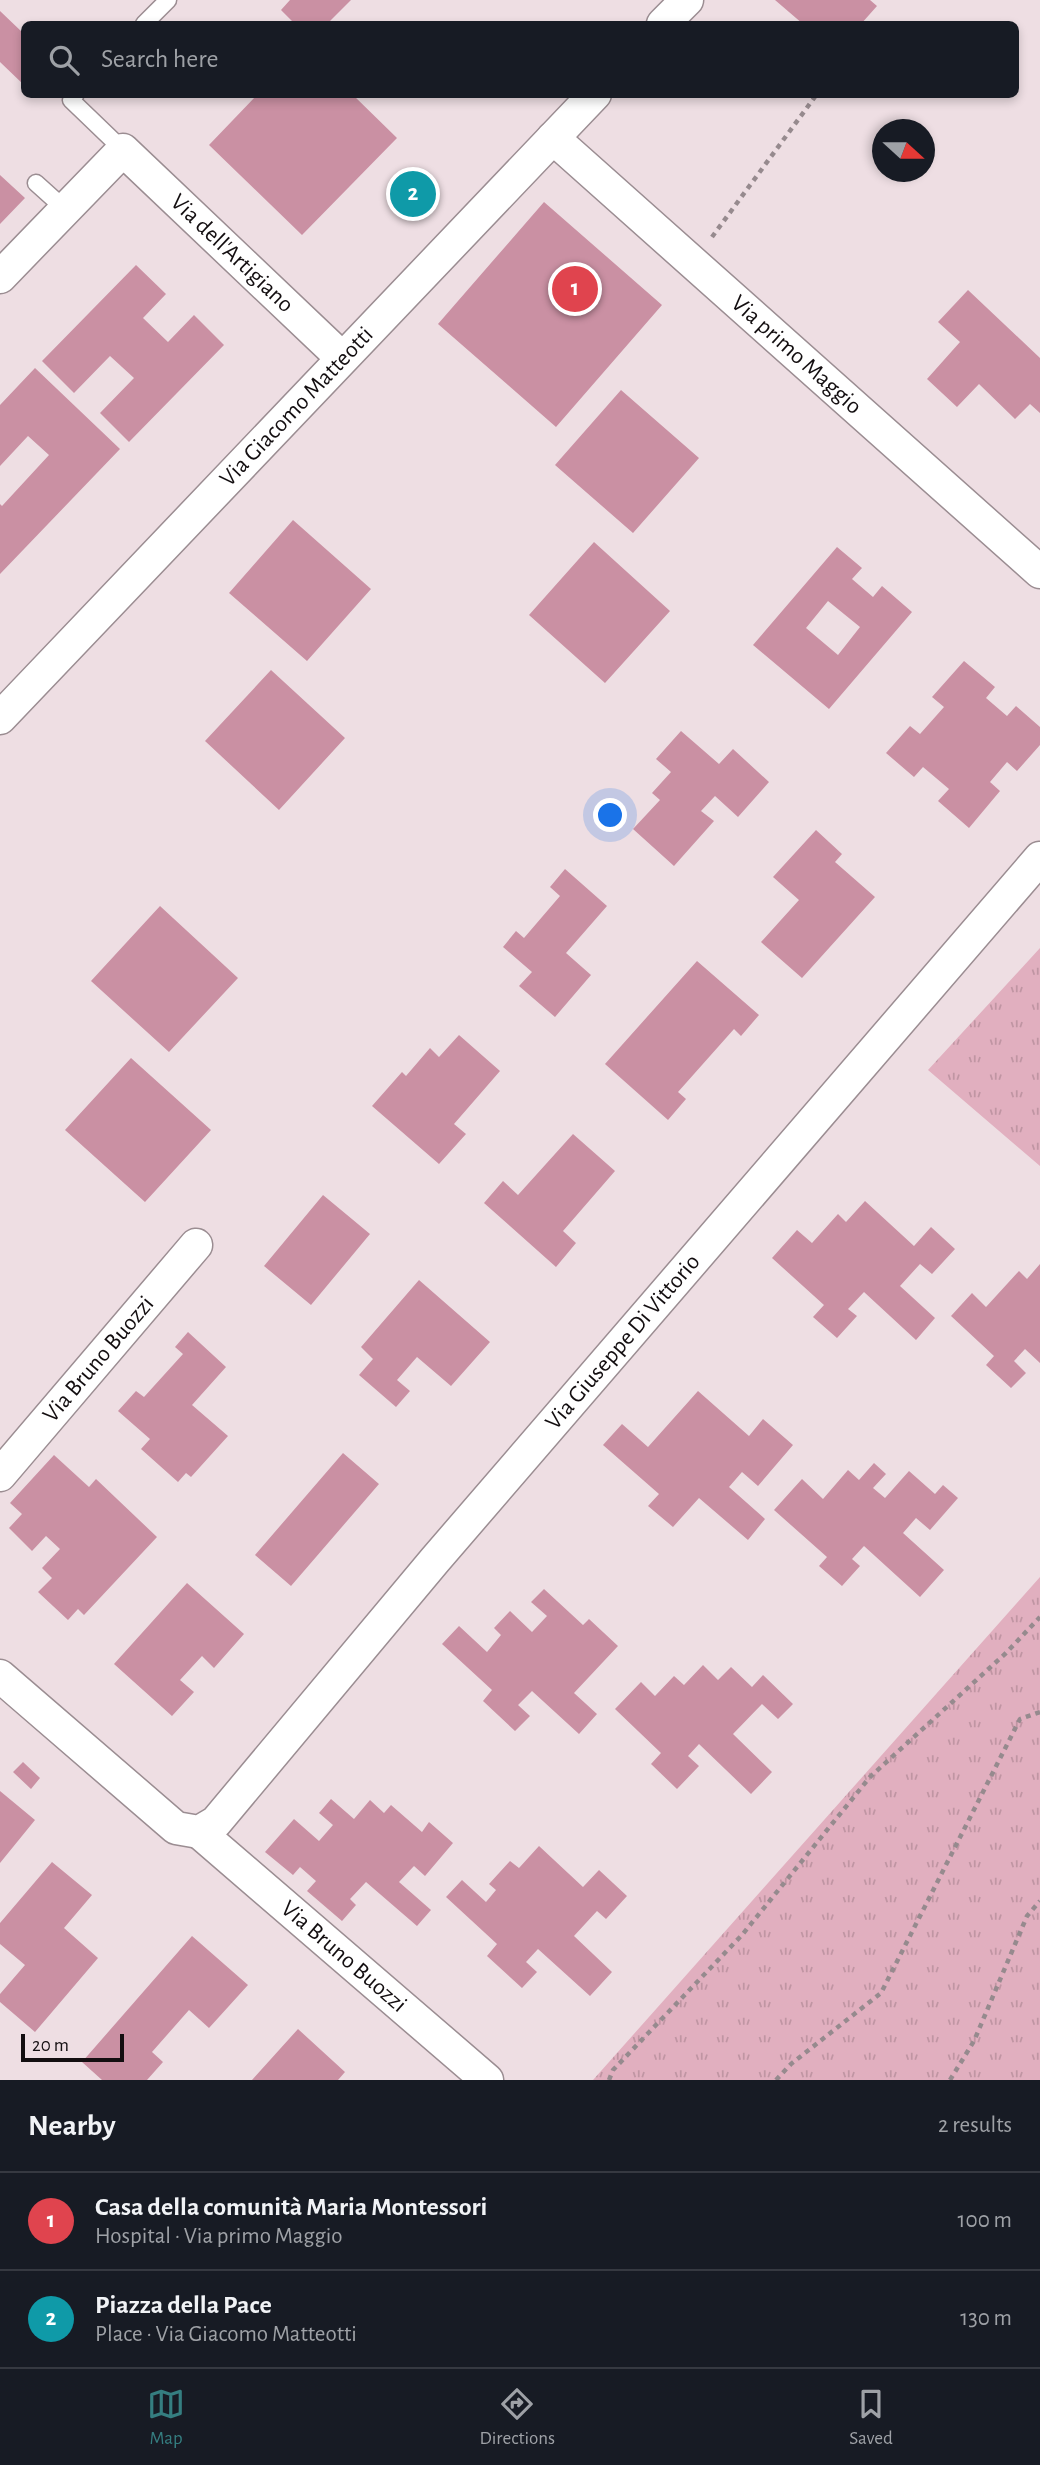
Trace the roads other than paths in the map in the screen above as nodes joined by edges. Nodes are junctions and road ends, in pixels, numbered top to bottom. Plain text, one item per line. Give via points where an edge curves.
1 (168, 0) edge
2 (687, 0) edge
3 (147, 21) edge
4 (666, 21) edge
5 (73, 98) edge
6 (591, 98) edge
7 (553, 138) junction
8 (123, 150) junction
9 (36, 183) dead end
10 (66, 210) junction
11 (0, 277) edge
12 (342, 358) junction
13 (1040, 572) edge
14 (0, 718) edge
15 (1040, 858) edge
16 (196, 1245) dead end
17 (0, 1475) edge
18 (0, 1676) edge
19 (204, 1830) junction
20 (487, 2080) edge

1 - 3 lane
2 - 4 street
5 - 8 lane, Via dell'Artigiano
6 - 7 street, Via Giacomo Matteotti
7 - 12 street, Via Giacomo Matteotti
7 - 13 street, Via primo Maggio
8 - 10 street
8 - 12 street, Via dell'Artigiano
9 - 10 lane
10 - 11 street
12 - 14 street, Via Giacomo Matteotti
15 - 19 street, Via Giuseppe Di Vittorio via 435,1560 244,1791
16 - 17 street, Via Bruno Buozzi
18 - 19 street, Via Bruno Buozzi via 176,1828
19 - 20 street, Via Bruno Buozzi

